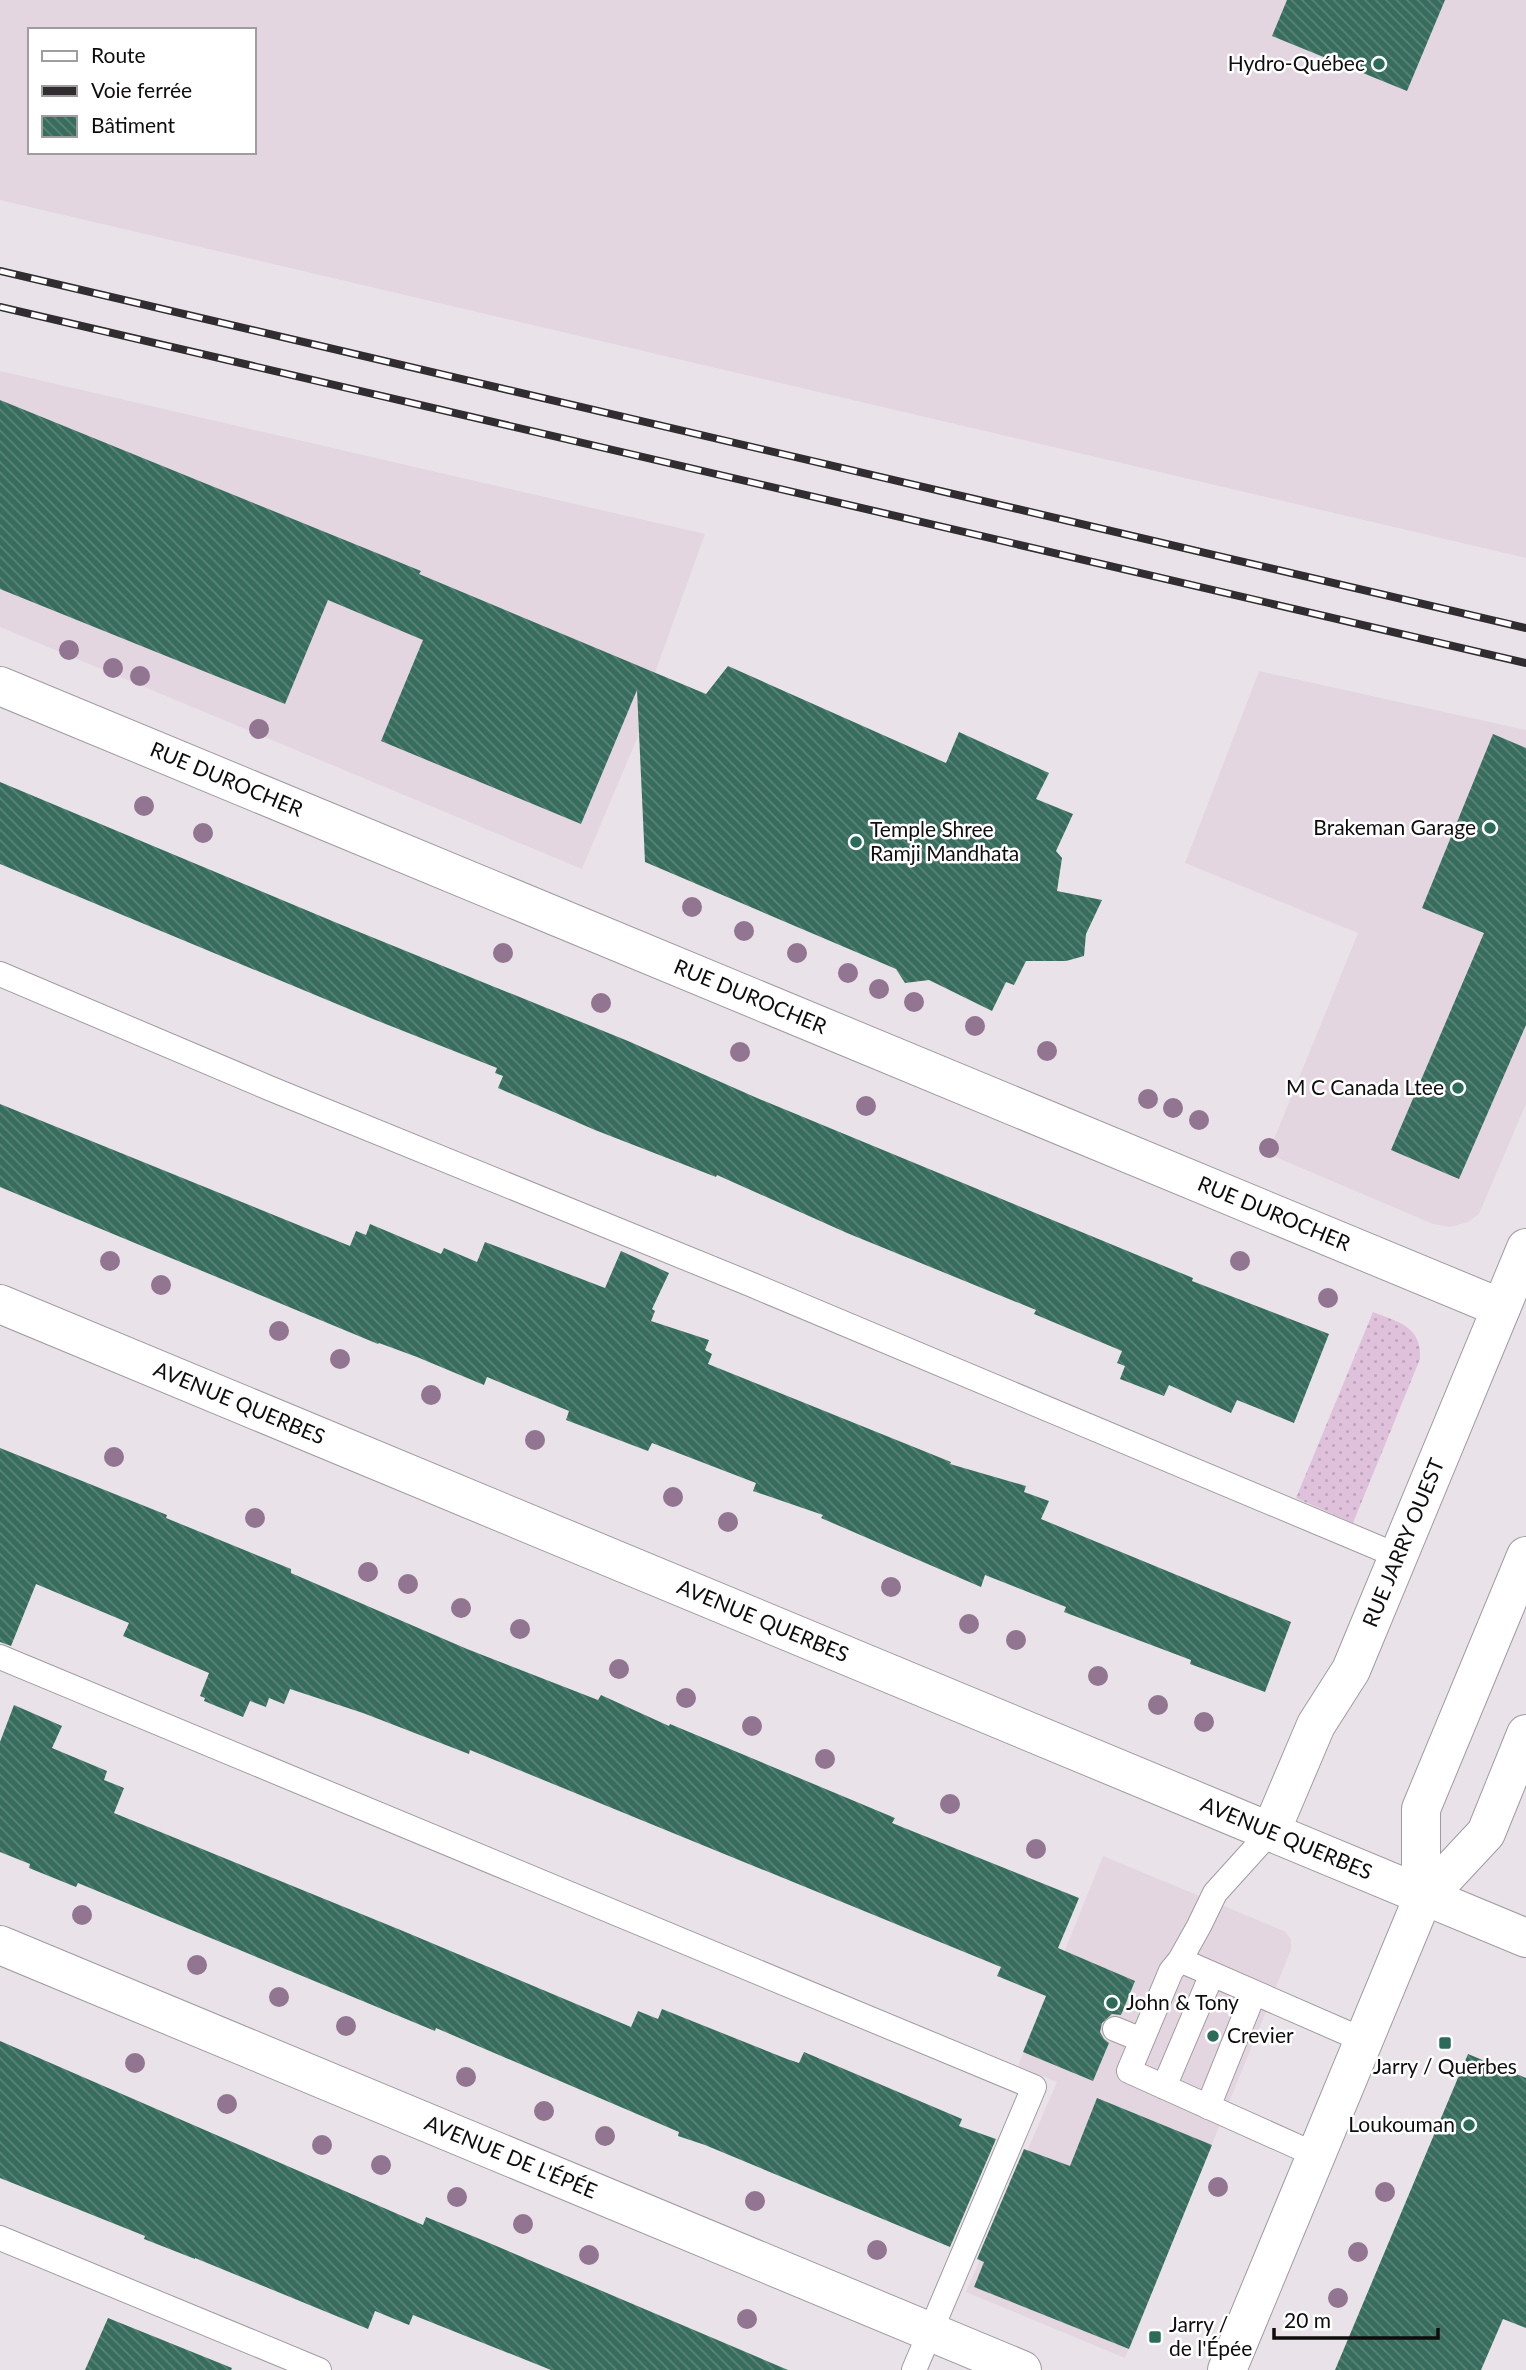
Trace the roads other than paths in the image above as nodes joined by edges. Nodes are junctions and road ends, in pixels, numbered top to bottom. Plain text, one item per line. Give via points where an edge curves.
1 (0, 686) edge
2 (0, 975) edge
3 (1526, 1248) edge
4 (0, 1304) edge
5 (1501, 1308) junction
6 (1398, 1556) junction
7 (1526, 1556) edge
8 (0, 1657) edge
9 (1526, 1734) edge
10 (1271, 1831) junction
11 (1424, 1895) junction
12 (1526, 1938) edge
13 (0, 1945) edge
14 (1180, 1960) junction
15 (1212, 1974) junction
16 (1254, 1993) junction
17 (1115, 2029) dead end
18 (1142, 2040) junction
19 (1363, 2040) junction
20 (1164, 2087) junction
21 (1208, 2106) junction
22 (1316, 2155) junction
23 (0, 2238) edge
24 (930, 2332) junction
25 (319, 2370) edge
26 (914, 2370) edge
27 (1022, 2370) edge
28 (1227, 2370) edge

1 - 5 street, RUE DUROCHER
2 - 6 lane
3 - 5 street, RUE JARRY OUEST
4 - 10 street, AVENUE QUERBES
5 - 6 street, RUE JARRY OUEST
6 - 10 street, RUE JARRY OUEST via 1351,1670 1316,1725
7 - 11 street via 1421,1809
8 - 24 lane via 1034,2087
9 - 11 street via 1486,1833
10 - 11 street, AVENUE QUERBES
10 - 14 lane via 1215,1893
11 - 12 street, AVENUE QUERBES
11 - 19 street
13 - 24 street, AVENUE DE L'ÉPÉE
14 - 15 lane
14 - 18 lane
15 - 16 lane
15 - 20 lane
16 - 19 lane
16 - 21 lane
17 - 18 lane
18 - 20 lane via 1129,2071
19 - 22 street
20 - 21 lane
21 - 22 lane
22 - 28 street
23 - 25 lane
24 - 26 lane
24 - 27 street, AVENUE DE L'ÉPÉE

